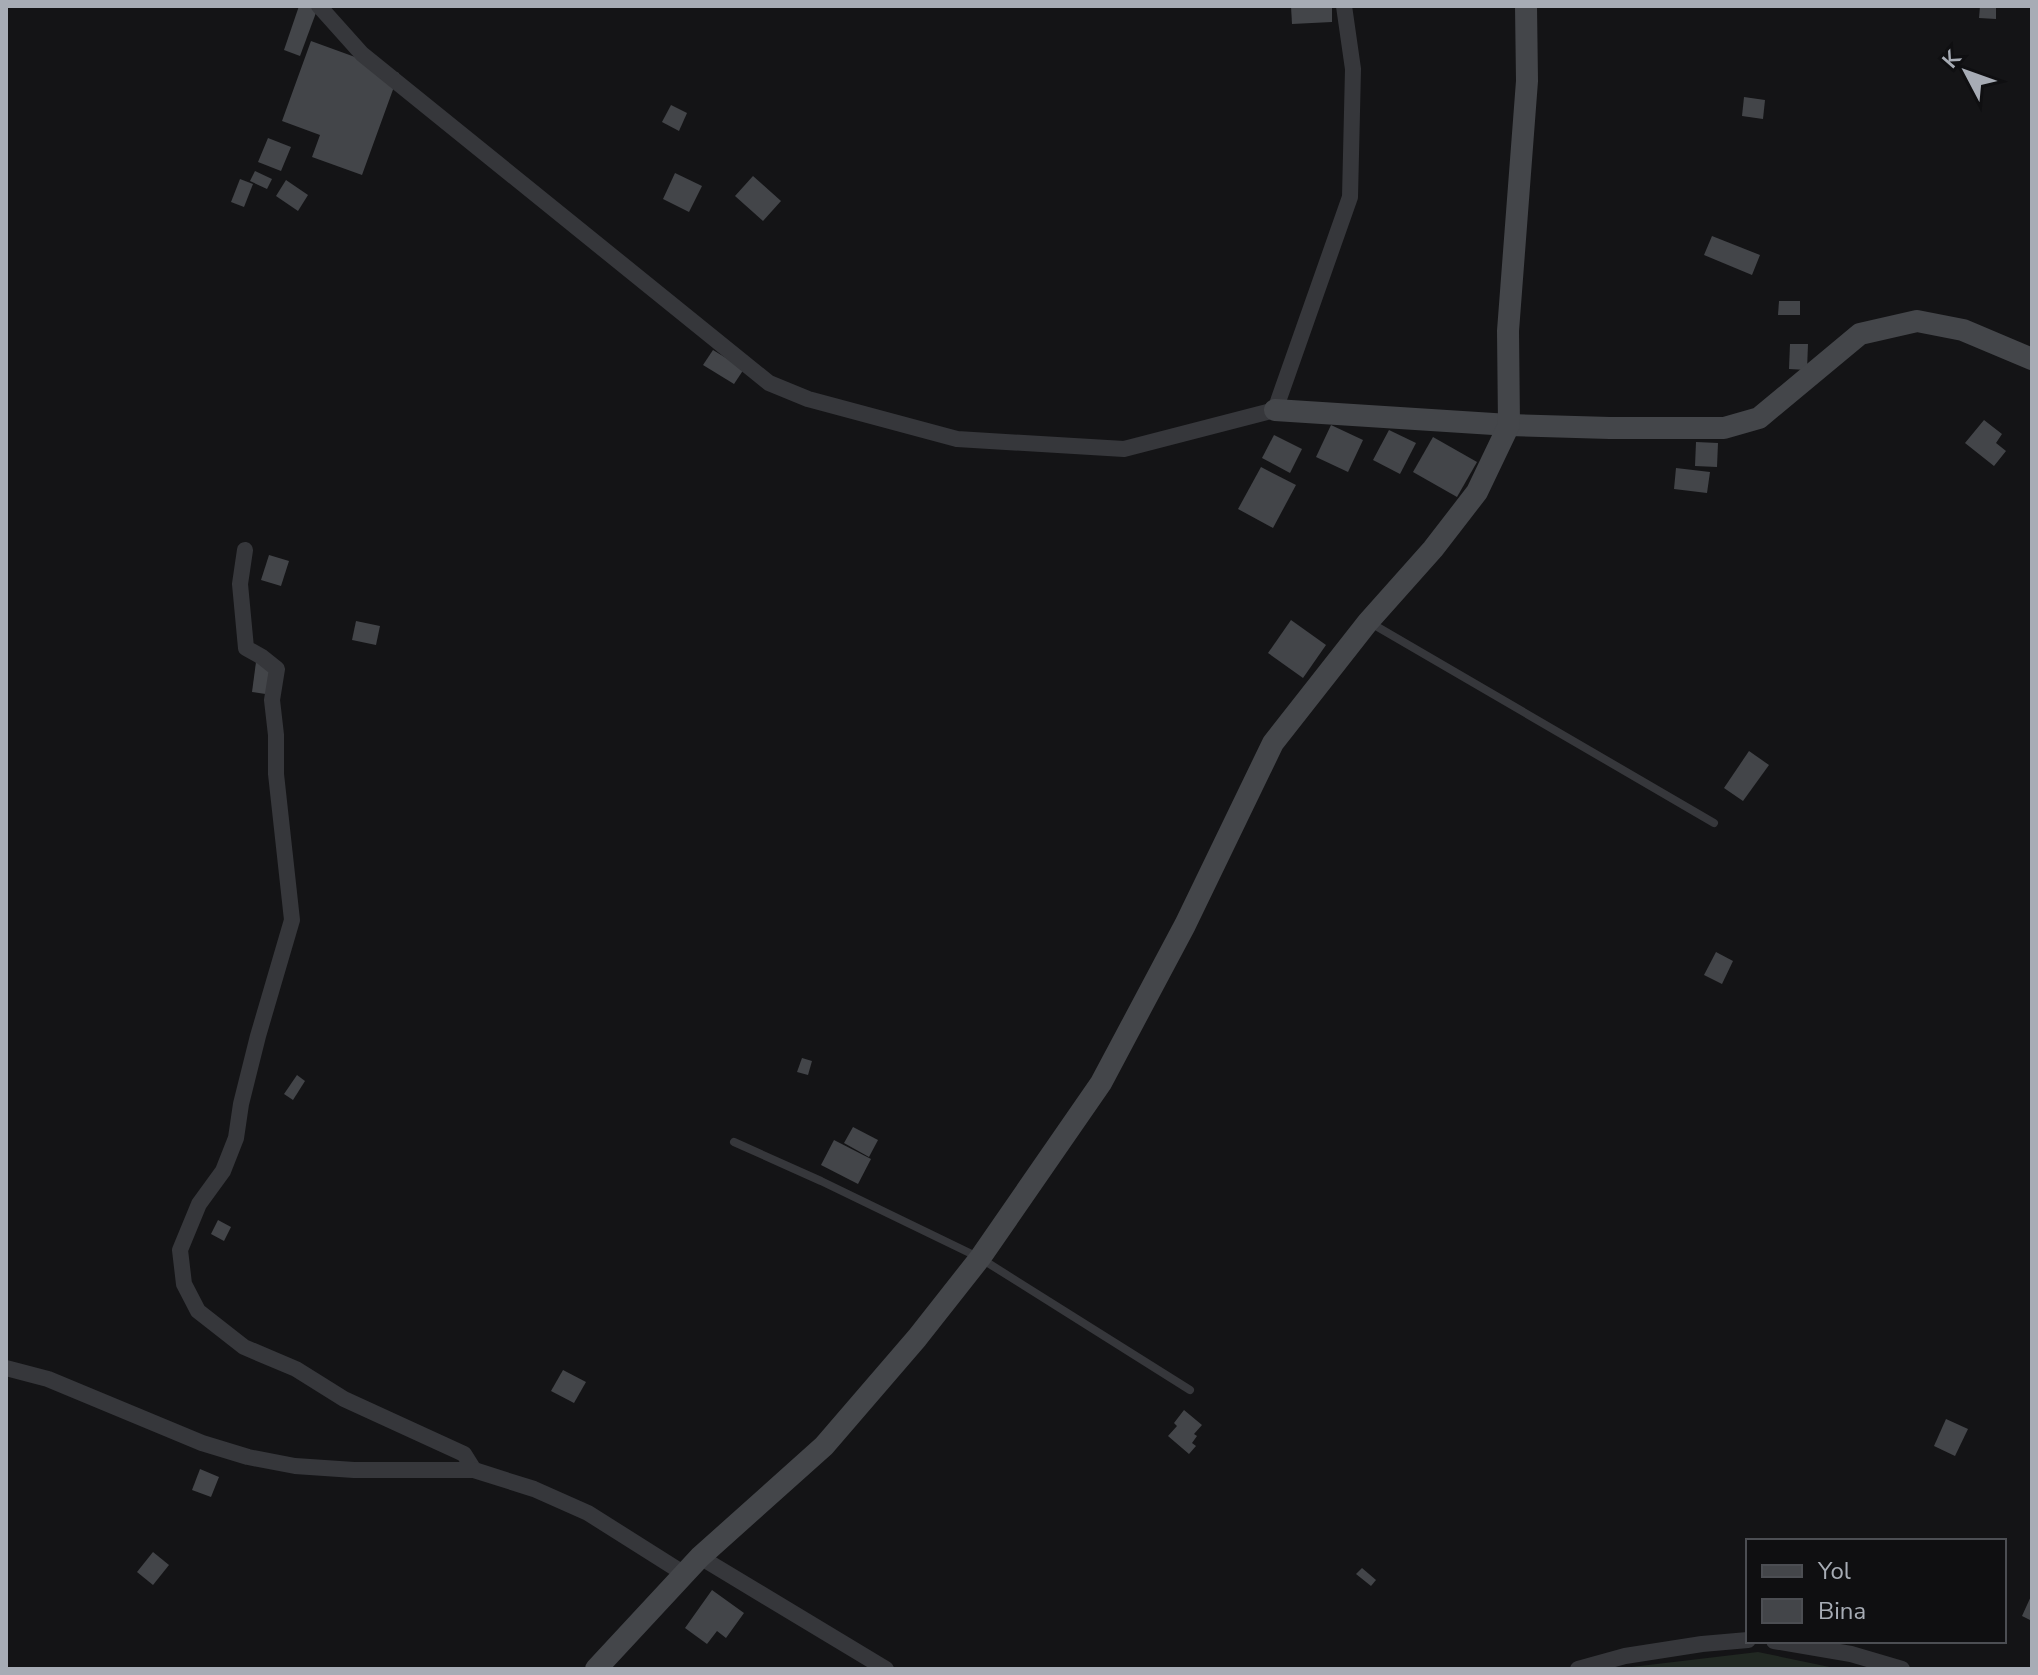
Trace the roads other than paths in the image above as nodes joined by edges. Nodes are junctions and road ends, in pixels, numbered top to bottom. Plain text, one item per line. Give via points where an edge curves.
1 (319, 6) edge
2 (1344, 6) edge
3 (1526, 6) edge
4 (2032, 359) edge
5 (1275, 410) junction
6 (1509, 425) junction
7 (245, 550) dead end
8 (1368, 622) junction
9 (1714, 823) dead end
10 (734, 1142) dead end
11 (980, 1258) junction
12 (6, 1368) edge
13 (1190, 1390) dead end
14 (474, 1470) junction
15 (700, 1557) junction
16 (683, 1573) junction
17 (1746, 1640) edge
18 (1786, 1643) edge
19 (596, 1669) edge
20 (886, 1669) edge
21 (1578, 1669) edge
22 (1902, 1669) edge

1 - 5 street via 362,54 769,383 795,394 957,439 1124,449
2 - 5 street via 1353,69 1350,197
3 - 6 street via 1527,81 1508,331
4 - 6 street via 1963,330 1917,321 1860,334 1759,418 1724,428
5 - 6 street
6 - 8 street via 1477,492
7 - 14 street via 240,584 246,648 277,669 272,700 276,774 292,920 261,1024 236,1138 180,1250 184,1284 198,1311 244,1347 464,1454
8 - 9 lane
8 - 11 street via 1273,743 1101,1083
10 - 11 lane
11 - 13 lane
11 - 15 street via 824,1446
12 - 14 street via 48,1379 248,1457 354,1470
14 - 16 street via 588,1513
15 - 16 street
15 - 20 street
16 - 19 street
17 - 21 street via 1625,1656
18 - 22 street

